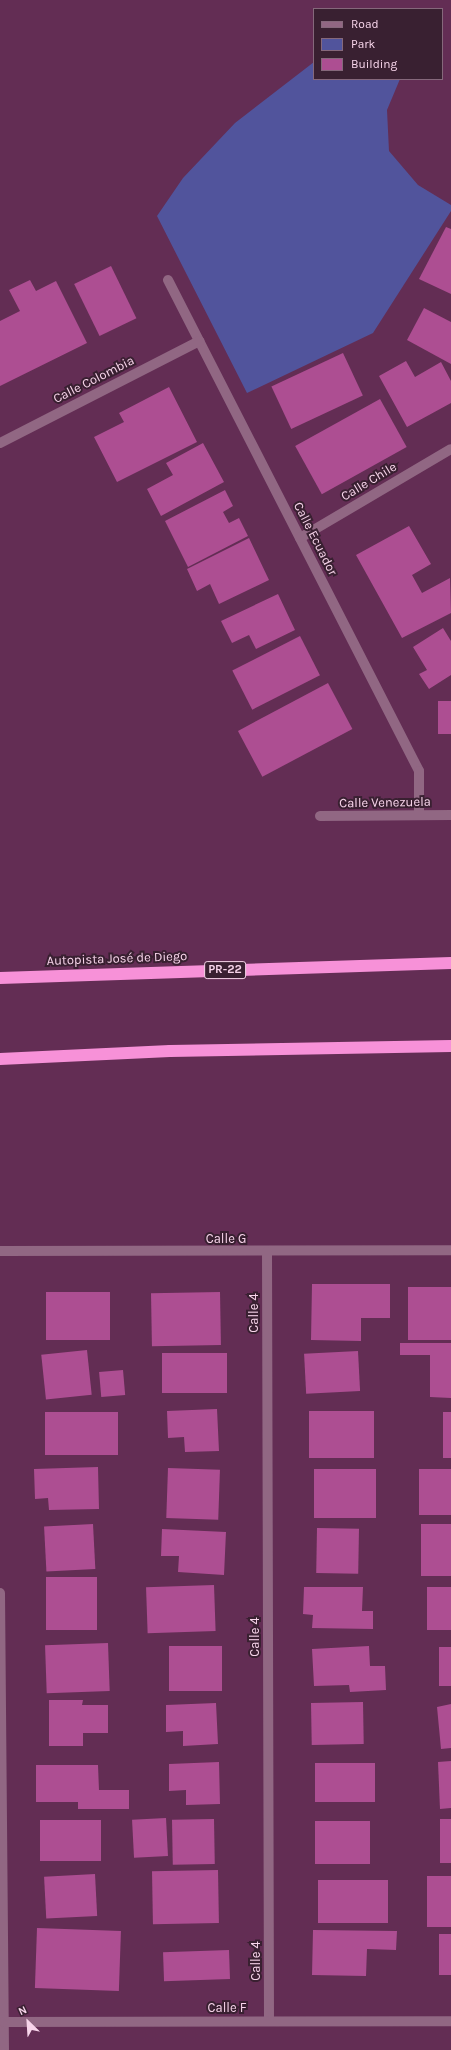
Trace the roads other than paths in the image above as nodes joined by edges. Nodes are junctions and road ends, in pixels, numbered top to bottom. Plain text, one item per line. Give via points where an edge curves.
1 (168, 280) dead end
2 (199, 340) junction
3 (0, 443) edge
4 (451, 449) edge
5 (300, 538) junction
6 (419, 815) junction
7 (451, 815) edge
8 (320, 816) dead end
9 (451, 963) edge
10 (0, 978) edge
11 (451, 1046) edge
12 (0, 1059) edge
13 (451, 1250) edge
14 (0, 1251) edge
15 (267, 1252) junction
16 (0, 1593) edge
17 (269, 2021) junction
18 (451, 2021) edge
19 (4, 2022) junction
20 (4, 2050) edge

1 - 2 street, Calle Ecuador
2 - 3 street, Calle Colombia
2 - 5 street, Calle Ecuador
4 - 5 street, Calle Chile
5 - 6 street, Calle Ecuador via 419,771
6 - 7 street, Calle Venezuela
6 - 8 street, Calle Venezuela
9 - 10 highway, Autopista José de Diego / PR-22
11 - 12 highway via 170,1052
13 - 15 street, Calle G
14 - 15 street, Calle G
15 - 17 street, Calle 4
16 - 19 street
17 - 18 street, Calle F
17 - 19 street, Calle F
19 - 20 street

